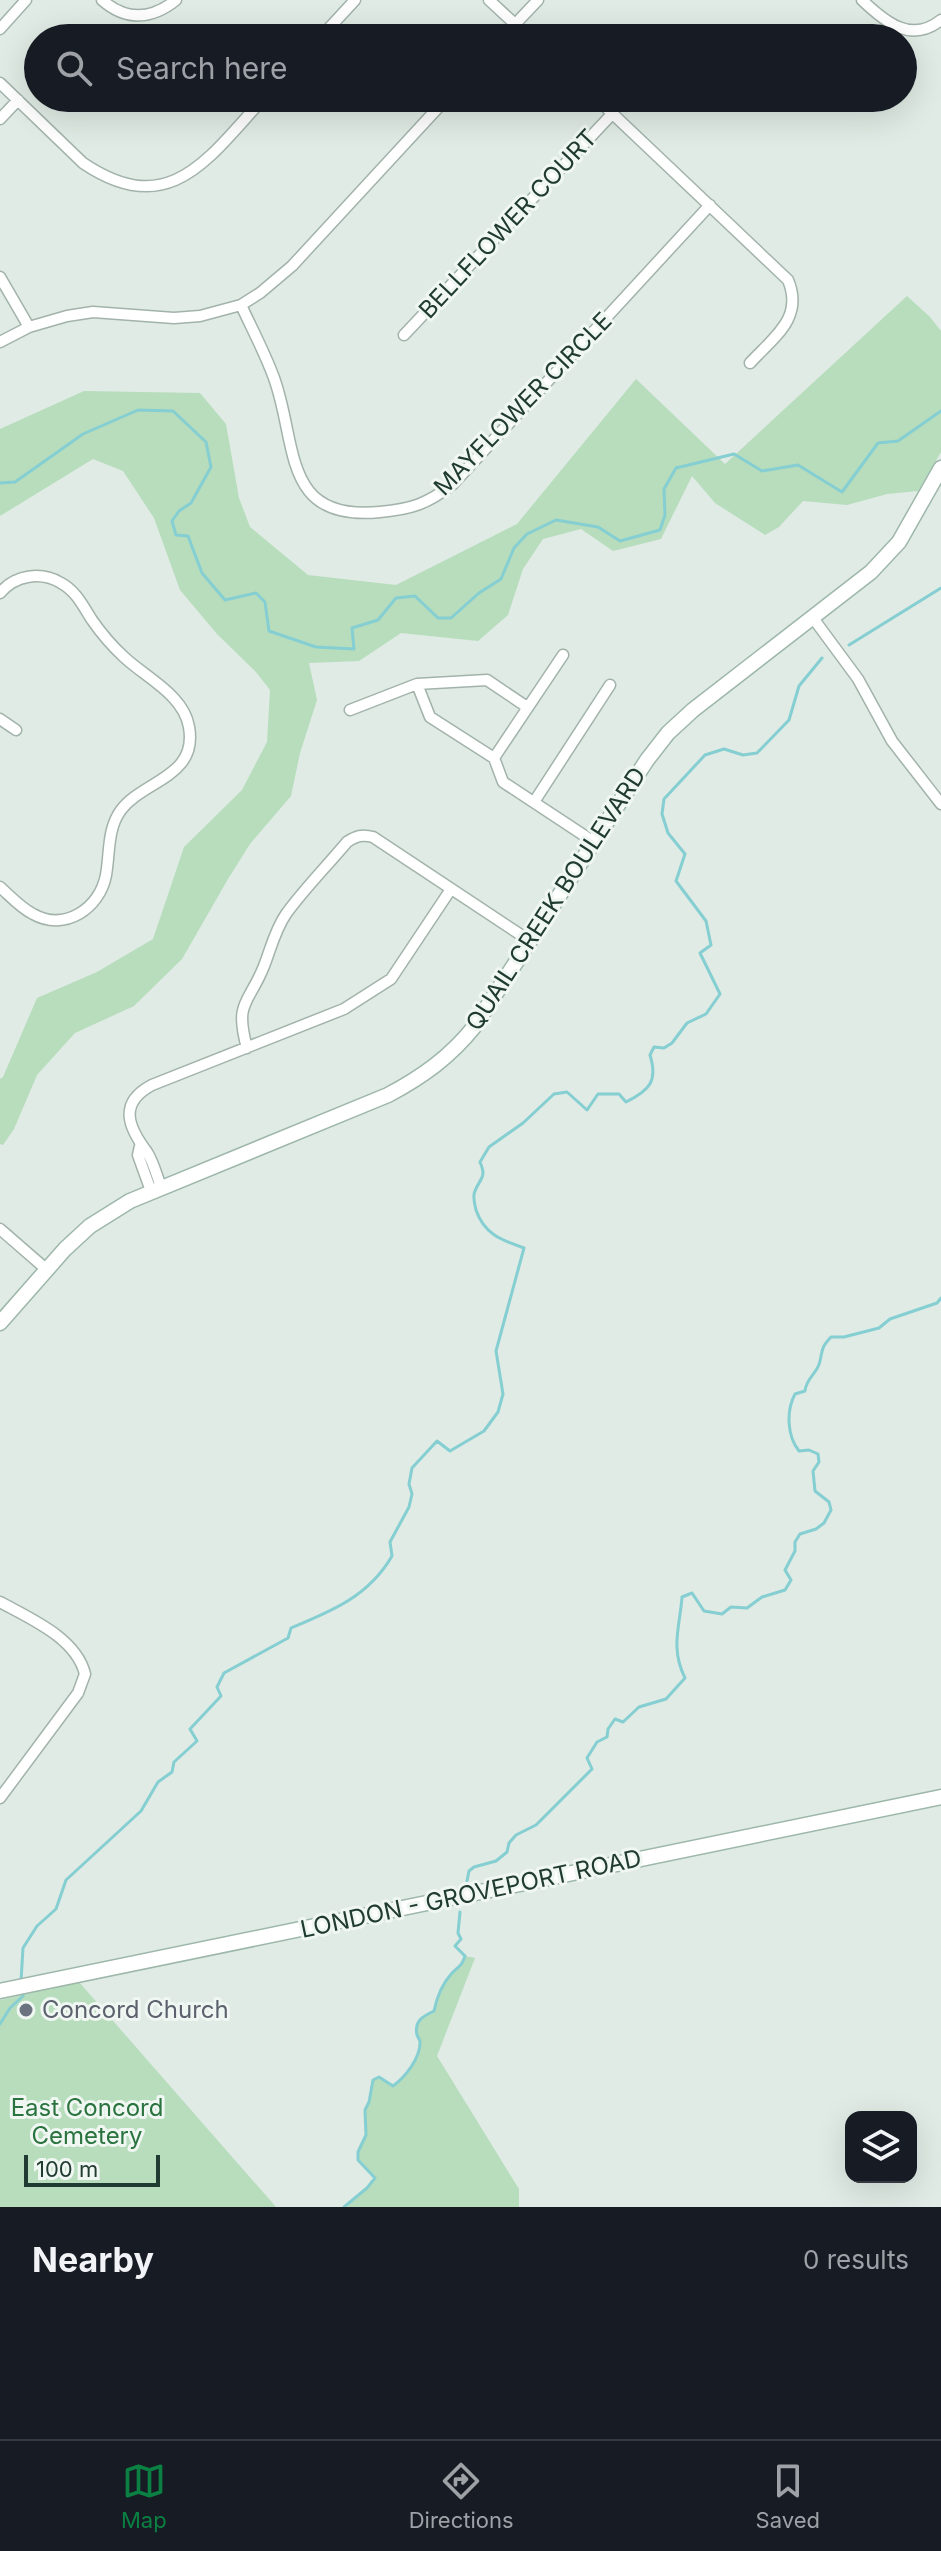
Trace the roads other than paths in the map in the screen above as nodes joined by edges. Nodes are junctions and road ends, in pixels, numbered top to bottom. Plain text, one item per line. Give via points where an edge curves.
1 (26, 0) edge
2 (102, 0) edge
3 (176, 0) edge
4 (355, 0) edge
5 (489, 0) edge
6 (538, 0) edge
7 (862, 0) edge
8 (941, 20) edge
9 (333, 24) edge
10 (515, 24) joint
11 (891, 24) edge
12 (0, 29) edge
13 (917, 30) edge
14 (0, 83) edge
15 (18, 100) junction
16 (24, 106) edge
17 (30, 112) edge
18 (251, 112) edge
19 (434, 112) edge
20 (613, 113) joint
21 (0, 119) edge
22 (710, 205) junction
23 (0, 277) edge
24 (241, 305) junction
25 (29, 327) junction
26 (404, 335) dead end
27 (0, 342) edge
28 (750, 363) dead end
29 (941, 468) edge
30 (0, 593) edge
31 (813, 618) junction
32 (563, 655) dead end
33 (417, 684) junction
34 (610, 685) dead end
35 (527, 707) junction
36 (350, 710) dead end
37 (0, 719) edge
38 (16, 730) dead end
39 (494, 758) junction
40 (534, 802) junction
41 (941, 804) edge
42 (594, 842) junction
43 (0, 887) edge
44 (451, 889) junction
45 (530, 941) junction
46 (247, 1048) junction
47 (156, 1189) junction
48 (0, 1229) edge
49 (46, 1269) junction
50 (0, 1323) edge
51 (0, 1602) edge
52 (941, 1797) edge
53 (0, 1798) edge
54 (0, 1991) edge

1 - 12 street
2 - 3 street via 115,11 140,17
4 - 9 street
5 - 10 street
6 - 10 street
7 - 11 street
8 - 13 street
14 - 15 street
15 - 16 street
15 - 21 street
17 - 18 street via 97,172 149,186 197,169
19 - 24 street via 292,266
20 - 22 street
20 - 26 street, BELLFLOWER COURT
22 - 24 street, MAYFLOWER CIRCLE via 453,484 410,508 344,512 323,505 307,490 274,379
22 - 28 street via 782,272 792,288 790,317
23 - 25 street
24 - 25 street via 174,318 93,312
25 - 27 street
29 - 31 street, QUAIL CREEK BOULEVARD via 899,542
30 - 43 street via 16,580 42,576 64,584 115,648 177,702 190,740 180,765 119,812 102,888 76,917 35,916
31 - 41 street via 858,679 892,741
31 - 42 street, QUAIL CREEK BOULEVARD via 668,733
32 - 35 street
33 - 35 street via 487,680
33 - 36 street
33 - 39 street via 430,717
34 - 40 street
35 - 39 street
37 - 38 street
39 - 40 street via 503,782
40 - 42 street
42 - 45 street, QUAIL CREEK BOULEVARD
44 - 45 street
44 - 46 street via 381,987 344,1009
44 - 46 street via 373,837 357,836 347,842 285,915 269,946 242,1009
45 - 47 street, QUAIL CREEK BOULEVARD via 474,1027 416,1080
46 - 47 street via 133,1098 129,1112
47 - 49 street, QUAIL CREEK BOULEVARD via 90,1226
48 - 49 street
49 - 50 street, QUAIL CREEK BOULEVARD
51 - 53 street via 63,1641 78,1655 85,1674 78,1693
52 - 54 street, LONDON - GROVEPORT ROAD

